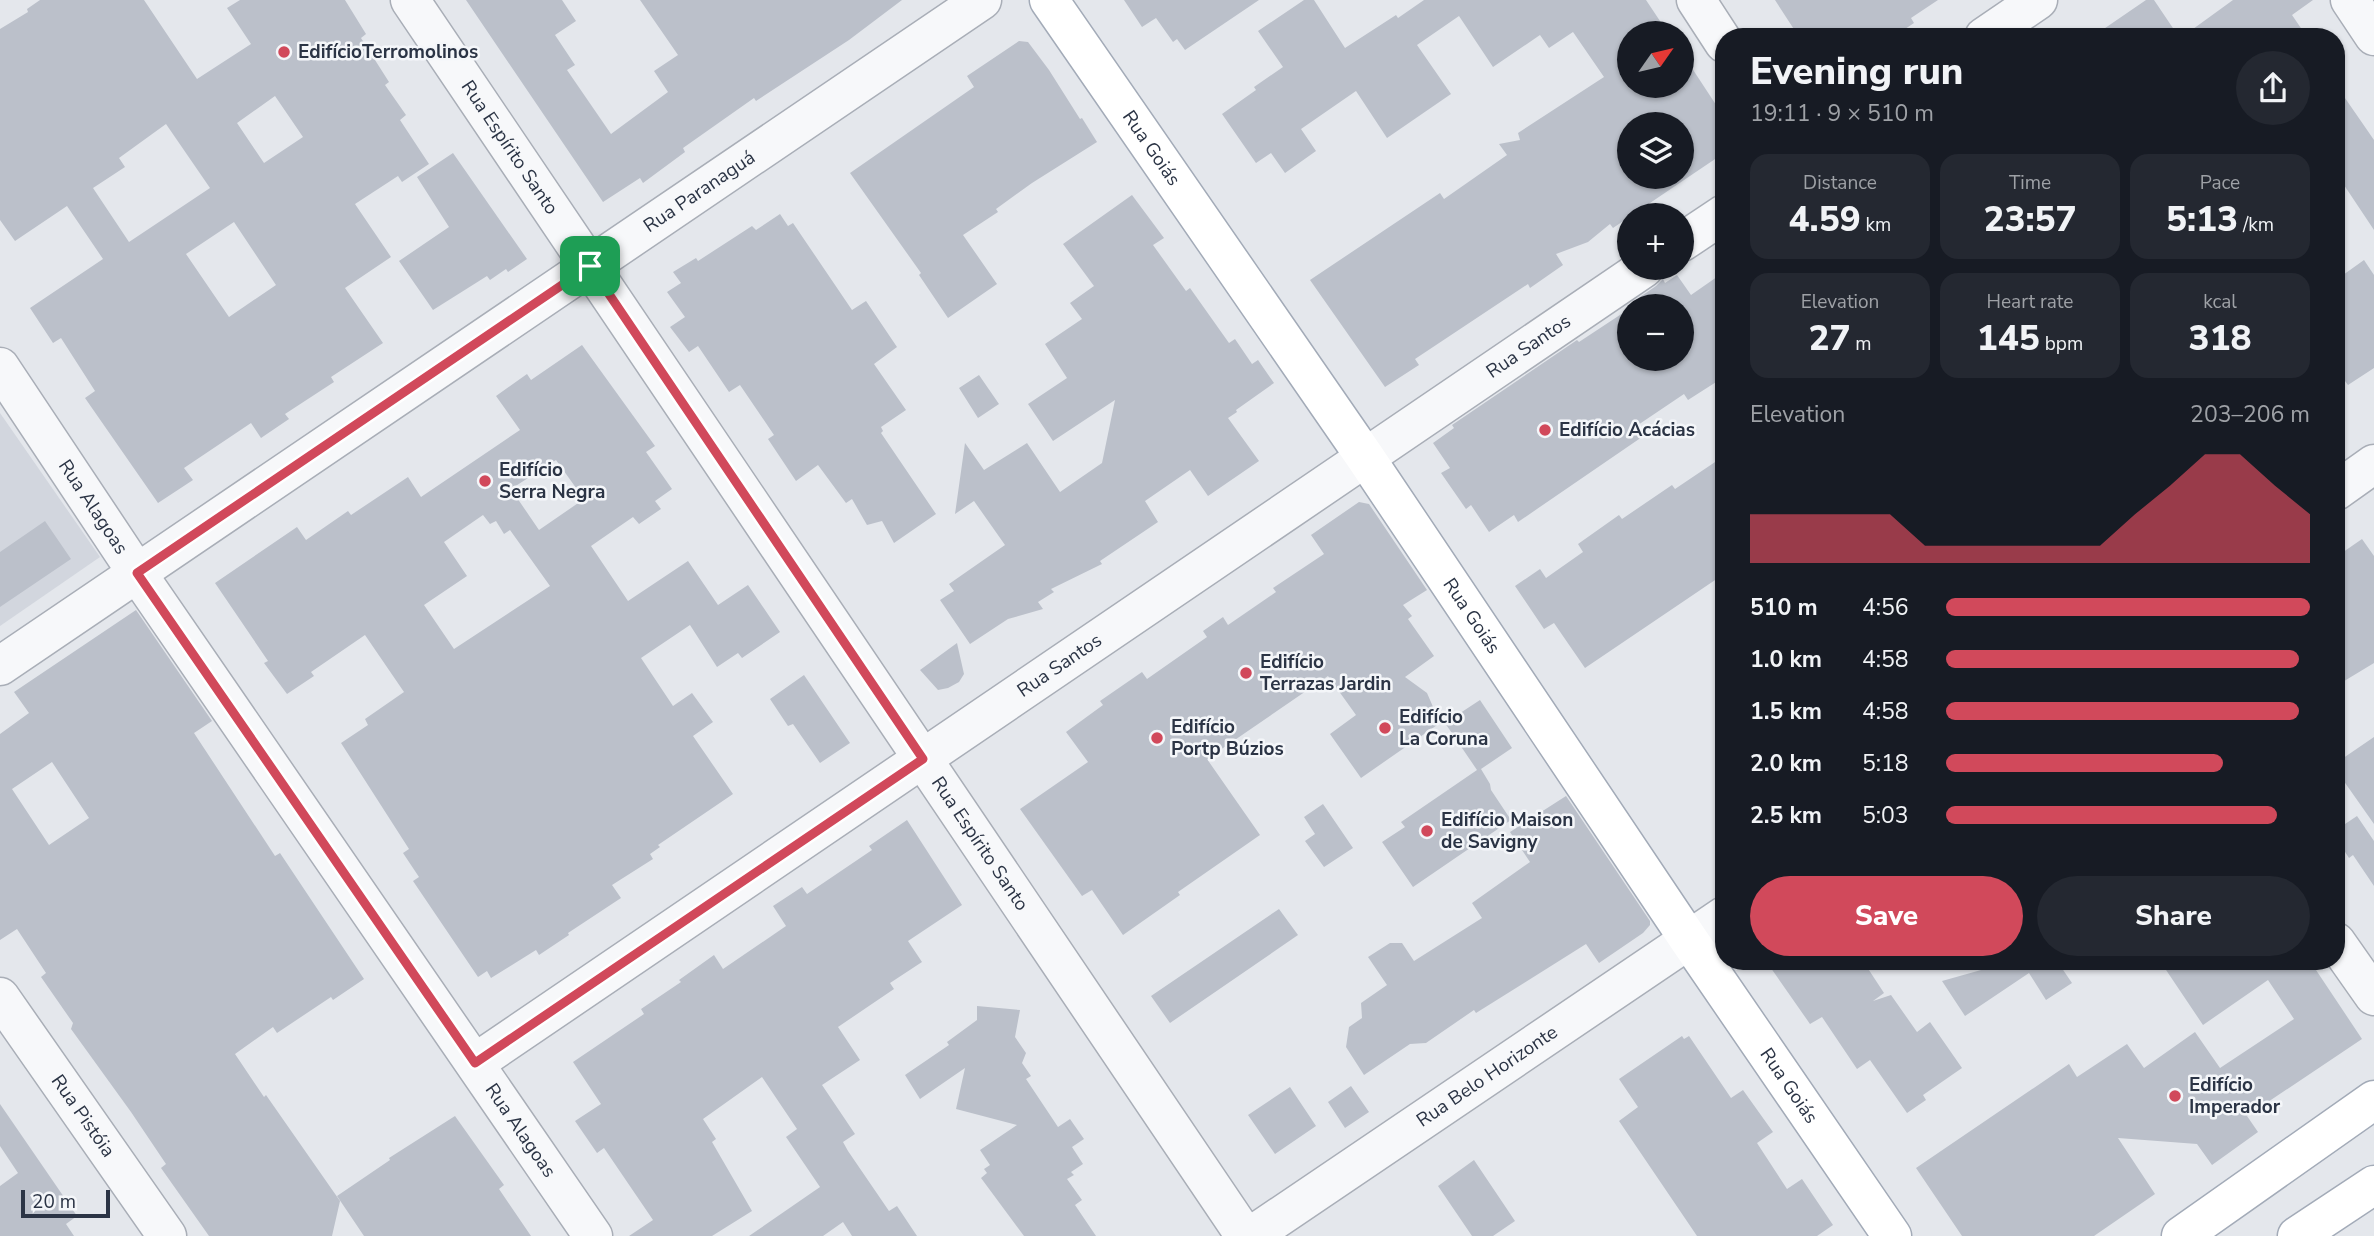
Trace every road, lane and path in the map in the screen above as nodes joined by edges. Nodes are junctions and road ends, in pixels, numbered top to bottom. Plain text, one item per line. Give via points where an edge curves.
1 (410, 0) edge
2 (982, 0) edge
3 (1049, 0) edge
4 (1696, 0) edge
5 (2038, 0) edge
6 (2350, 0) edge
7 (1997, 28) edge
8 (1715, 29) edge
9 (2374, 36) edge
10 (1715, 220) edge
11 (1694, 234) edge
12 (590, 266) junction
13 (1626, 280) edge
14 (0, 367) edge
15 (1366, 457) junction
16 (2374, 464) edge
17 (2345, 485) edge
18 (137, 573) junction
19 (0, 666) edge
20 (923, 759) junction
21 (1715, 922) edge
22 (1689, 940) junction
23 (2345, 955) edge
24 (2374, 996) edge
25 (0, 997) edge
26 (475, 1063) junction
27 (2374, 1100) edge
28 (2374, 1185) edge
29 (167, 1236) edge
30 (593, 1236) edge
31 (1245, 1236) edge
32 (1251, 1236) edge
33 (1892, 1236) edge
34 (2181, 1236) edge
35 (2297, 1236) edge

1 - 12 street, Rua Espírito Santo
2 - 12 street, Rua Paranaguá
3 - 15 main road, Rua Goiás
4 - 8 street
5 - 7 street
6 - 9 street
10 - 11 street
12 - 18 street, Rua Paranaguá
12 - 20 street, Rua Espírito Santo
13 - 15 street, Rua Santos
14 - 18 street, Rua Alagoas
15 - 20 street, Rua Santos
15 - 22 main road, Rua Goiás
16 - 17 street
18 - 19 street, Rua Paranaguá
18 - 26 street, Rua Alagoas
20 - 26 street, Rua Santos
20 - 31 street, Rua Espírito Santo
21 - 22 street, Rua Belo Horizonte
22 - 32 street, Rua Belo Horizonte
22 - 33 main road, Rua Goiás
23 - 24 street
25 - 29 street, Rua Pistóia
26 - 30 street, Rua Alagoas
27 - 34 main road
28 - 35 main road

